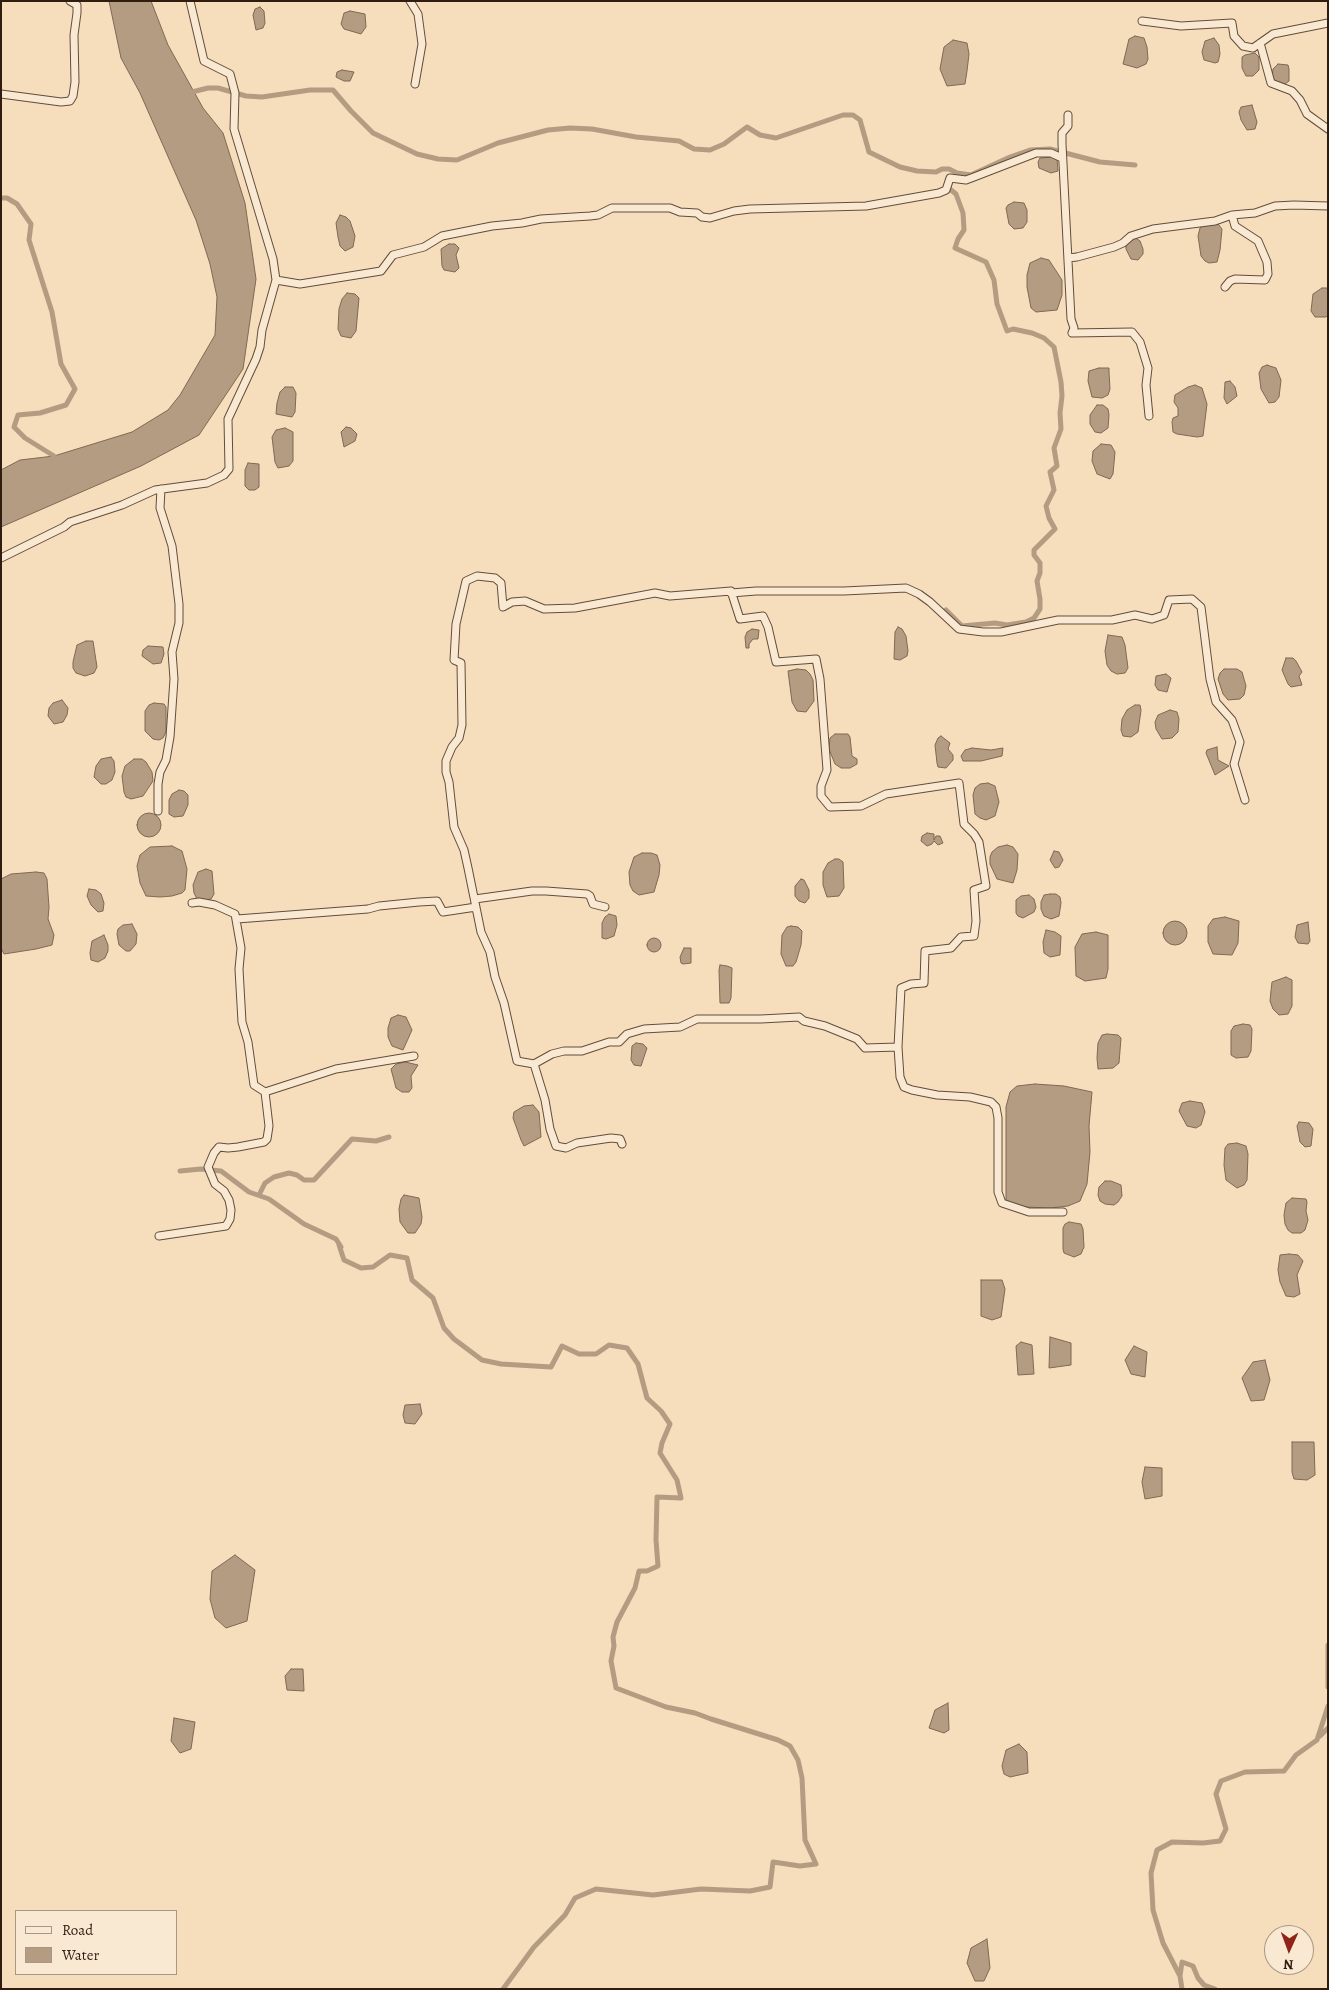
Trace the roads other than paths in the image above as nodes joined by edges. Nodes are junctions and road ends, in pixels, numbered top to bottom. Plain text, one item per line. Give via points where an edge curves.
1 (70, 1) edge
2 (190, 1) edge
3 (410, 1) edge
4 (1142, 22) dead end
5 (1328, 23) edge
6 (1260, 43) junction
7 (415, 84) dead end
8 (1, 94) edge
9 (1068, 115) dead end
10 (1328, 129) edge
11 (1062, 158) junction
12 (1328, 206) edge
13 (1232, 215) junction
14 (1068, 258) junction
15 (276, 280) junction
16 (1225, 287) dead end
17 (1149, 416) dead end
18 (161, 489) junction
19 (1, 558) edge
20 (732, 593) junction
21 (1245, 800) dead end
22 (158, 811) dead end
23 (192, 903) dead end
24 (476, 903) junction
25 (605, 907) dead end
26 (236, 919) junction
27 (898, 1047) junction
28 (414, 1056) dead end
29 (534, 1064) junction
30 (265, 1092) junction
31 (622, 1144) dead end
32 (1063, 1212) dead end
33 (159, 1236) dead end

1 - 8 street via 76,5 77,13 75,82 70,101
2 - 15 street via 204,61 230,74 234,93 234,130 273,259
3 - 7 street via 418,14 422,44
4 - 6 street via 1181,26 1232,23 1234,36 1243,46 1253,48
5 - 6 street via 1273,34
6 - 10 street via 1271,82 1292,91 1307,114
9 - 11 street via 1068,126 1062,133
11 - 14 street
11 - 15 street via 1051,153 1036,153 966,180 950,178 946,190 938,193 866,206 734,211 710,218 670,208 612,208 598,215 492,226 442,236 424,247 394,255 381,271 300,284
12 - 13 street via 1275,206 1255,213
13 - 14 street via 1209,222 1153,229 1130,236 1123,243 1101,251
13 - 16 street via 1235,226 1258,241 1267,262 1268,274 1265,280 1235,278
14 - 17 street via 1072,333 1132,332 1140,342 1148,368
15 - 18 street via 256,359 228,418 229,469 224,476 207,483
18 - 19 street via 70,522
18 - 22 street via 160,508 172,546 179,604 172,652 174,678 170,737 158,784
20 - 21 street via 906,588 930,602 959,629 983,632 1001,632 1058,620 1112,620 1135,615 1152,619 1164,615 1170,600 1192,599 1201,607 1216,702 1232,720 1240,742 1234,764
20 - 24 street via 670,596 655,593 575,608 544,609 524,602 512,602 504,607 501,583 495,578 477,576 466,580 453,648 454,660 461,663 462,725 446,761 446,772 454,827 464,850
20 - 27 street via 740,619 763,616 776,662 816,659 828,770 821,786 821,796 830,807 862,806 886,794 959,782 964,824 979,842 986,886 974,890 974,936 961,937 951,948 924,952 924,983 901,988
23 - 26 street via 215,905 235,914
24 - 25 street via 546,891 587,894 593,904
24 - 26 street via 443,912 437,901
24 - 29 street via 481,932 507,1012 516,1061
26 - 30 street via 241,948 242,1022 254,1085
27 - 29 street via 864,1048 857,1039 799,1017 697,1019 680,1027 644,1029 627,1034 619,1042 582,1051 552,1054
27 - 32 street via 904,1087 938,1095 970,1097 991,1102 996,1107 998,1192 1002,1203 1029,1212
28 - 30 street via 336,1069
29 - 31 street via 556,1146 566,1148 611,1138 620,1139
30 - 33 street via 269,1126 264,1142 219,1147 214,1152 210,1170 215,1184 229,1200 231,1210 226,1226

